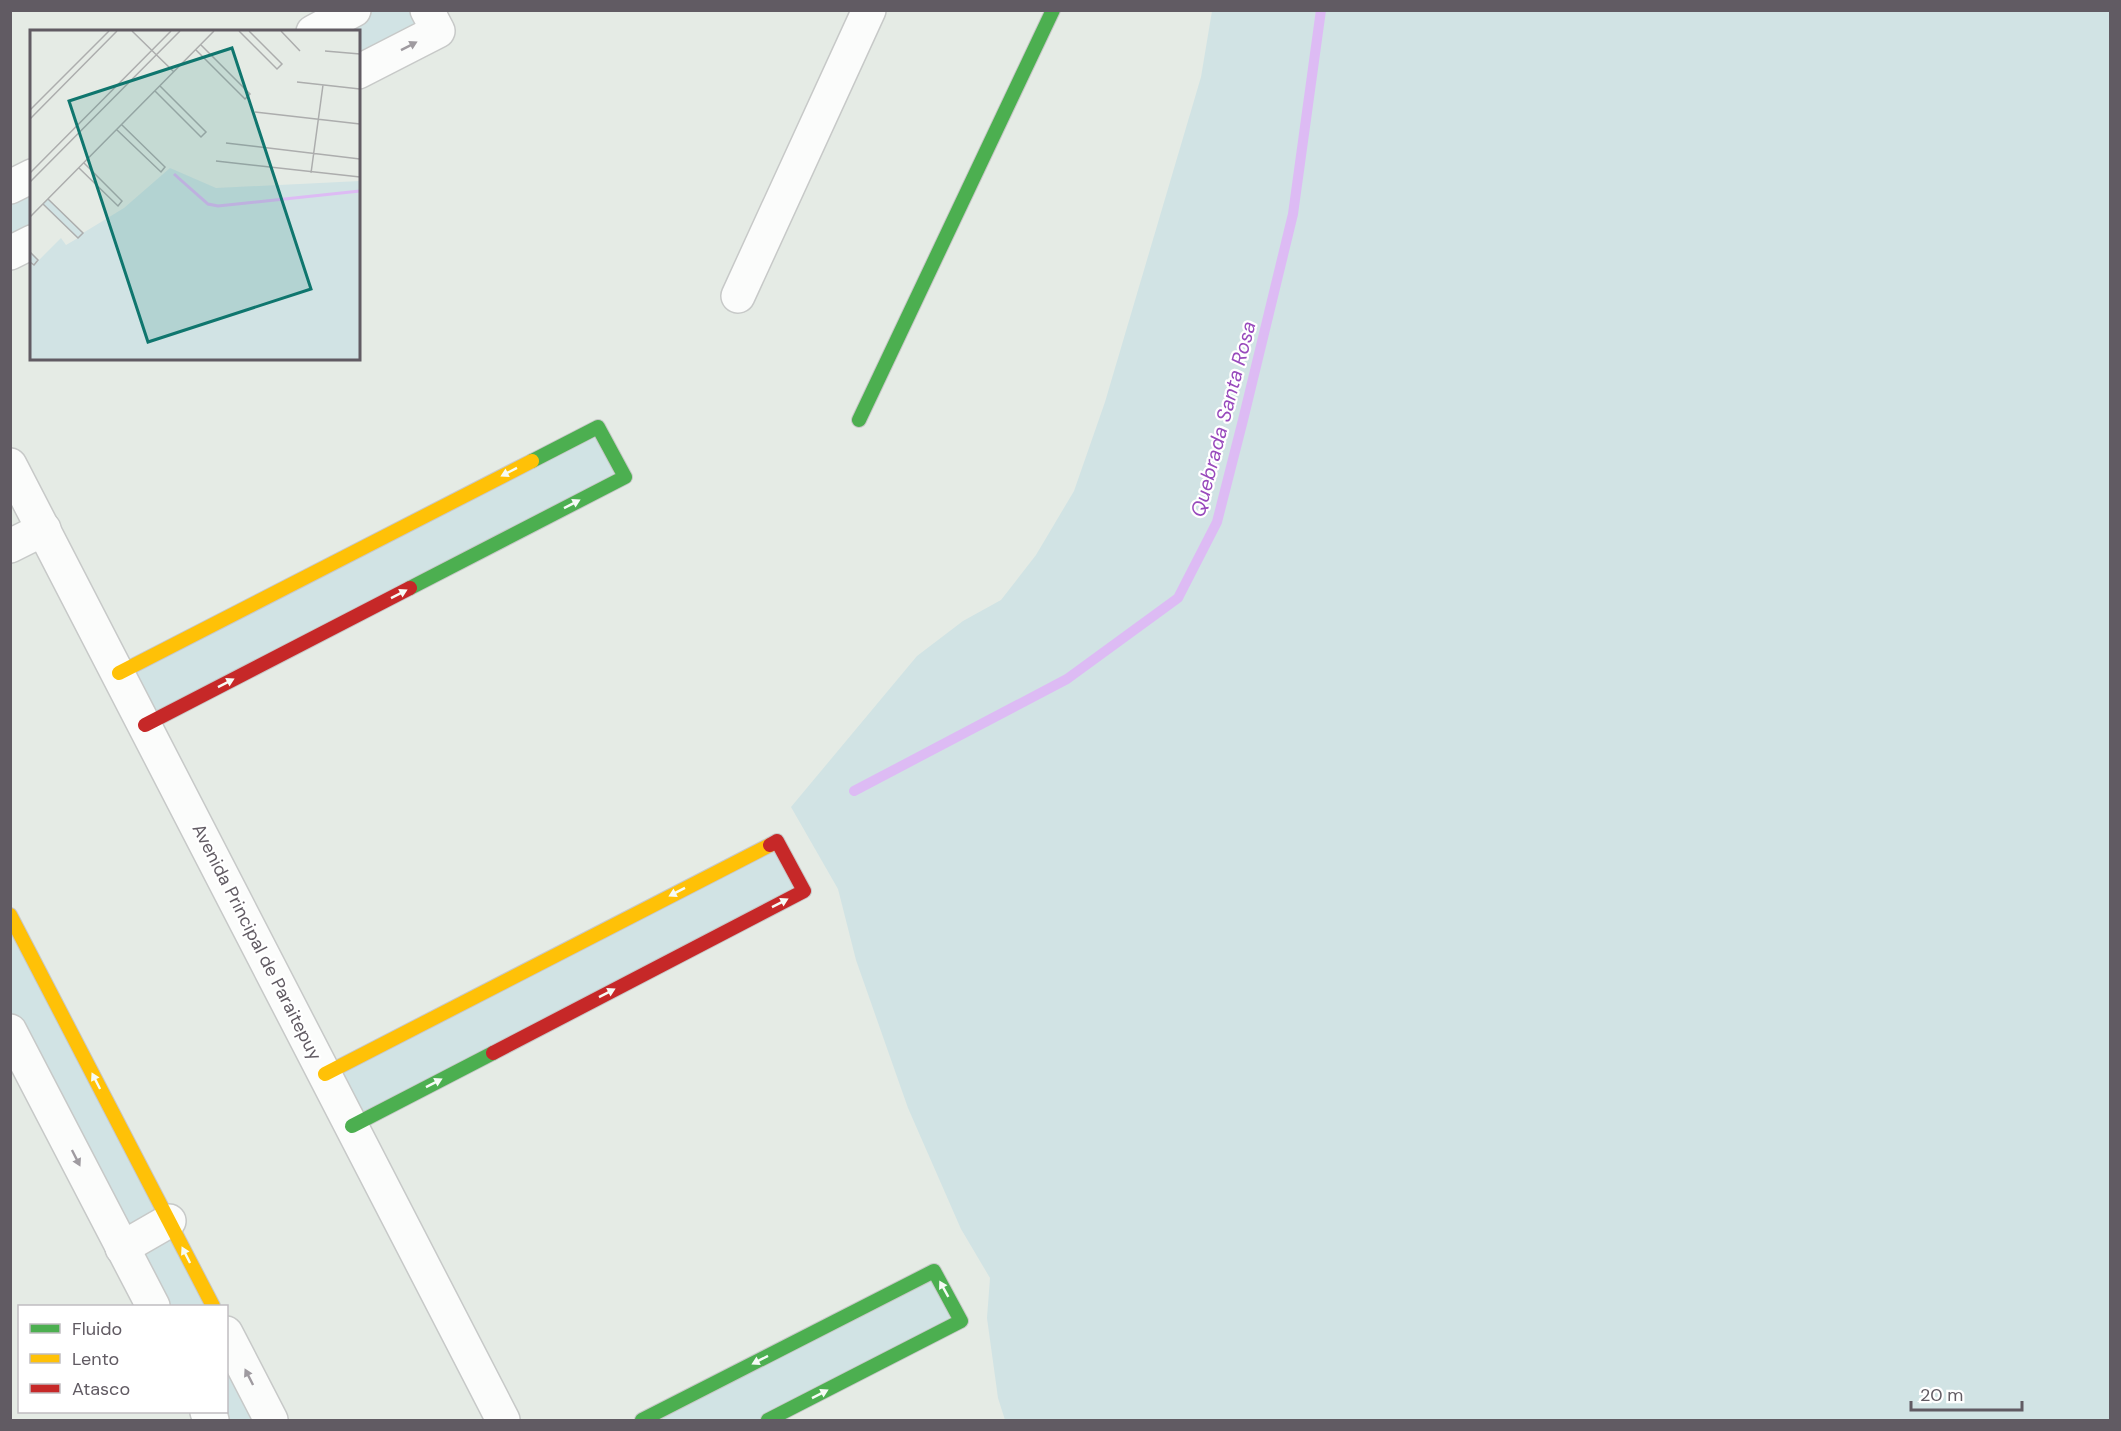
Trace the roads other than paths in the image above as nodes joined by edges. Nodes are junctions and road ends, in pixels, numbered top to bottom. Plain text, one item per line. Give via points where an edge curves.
1 (354, 10) edge
2 (427, 10) edge
3 (869, 10) edge
4 (1053, 10) edge
5 (317, 30) edge
6 (360, 71) edge
7 (30, 177) edge
8 (10, 187) edge
9 (30, 243) edge
10 (10, 253) edge
11 (738, 296) dead end
12 (859, 420) dead end
13 (10, 465) edge
14 (44, 529) junction
15 (10, 546) edge
16 (119, 673) junction
17 (145, 725) junction
18 (10, 915) edge
19 (10, 1031) edge
20 (325, 1074) junction
21 (352, 1126) junction
22 (169, 1221) junction
23 (122, 1248) junction
24 (152, 1305) edge
25 (212, 1305) edge
26 (228, 1338) edge
27 (271, 1420) edge
28 (503, 1420) edge
29 (642, 1420) edge
30 (768, 1420) edge

1 - 5 street
6 -> 2 street via 438,31
3 - 11 street
4 - 12 street
7 - 8 street
9 - 10 street
13 - 14 street, Avenida Principal de Paraitepuy
14 - 15 street
14 - 16 street, Avenida Principal de Paraitepuy
16 - 17 street, Avenida Principal de Paraitepuy
17 -> 16 street via 625,477 598,427
17 - 20 street, Avenida Principal de Paraitepuy
22 -> 18 street
19 -> 23 street
20 - 21 street, Avenida Principal de Paraitepuy
21 -> 20 street via 804,891 777,841
21 - 28 street, Avenida Principal de Paraitepuy
22 - 23 street
25 -> 22 street
23 - 24 street
27 -> 26 street
30 -> 29 street via 961,1321 934,1271

